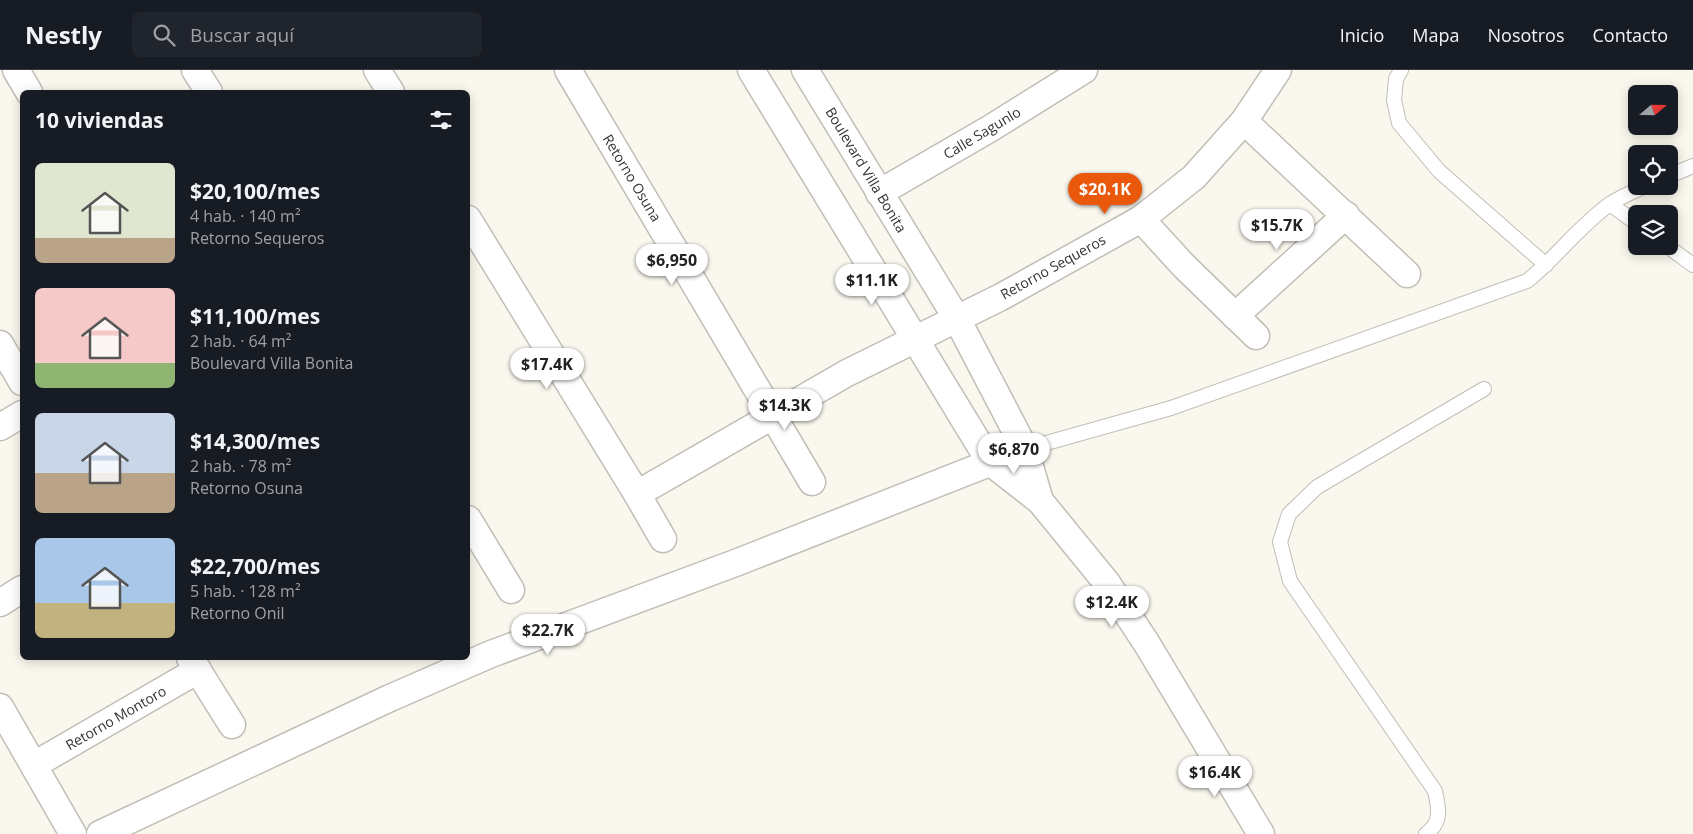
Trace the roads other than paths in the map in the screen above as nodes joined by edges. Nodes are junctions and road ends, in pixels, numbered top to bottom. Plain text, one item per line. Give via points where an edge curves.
1 (16, 70) edge
2 (195, 70) edge
3 (377, 70) edge
4 (568, 70) edge
5 (751, 70) edge
6 (805, 70) edge
7 (1084, 70) edge
8 (1278, 70) edge
9 (1401, 70) edge
10 (28, 90) edge
11 (208, 90) edge
12 (390, 90) edge
13 (1244, 121) junction
14 (1693, 166) edge
15 (1678, 172) edge
16 (879, 193) junction
17 (1628, 195) edge
18 (1610, 204) junction
19 (1346, 215) junction
20 (1628, 217) edge
21 (1141, 218) junction
22 (470, 222) edge
23 (1678, 254) edge
24 (1546, 265) junction
25 (1693, 265) edge
26 (1407, 274) dead end
27 (1235, 316) junction
28 (957, 319) junction
29 (1256, 336) dead end
30 (916, 339) junction
31 (0, 344) edge
32 (20, 379) edge
33 (1484, 389) dead end
34 (20, 415) edge
35 (773, 415) junction
36 (0, 427) edge
37 (1025, 449) junction
38 (990, 462) junction
39 (812, 482) dead end
40 (637, 494) junction
41 (1040, 501) junction
42 (470, 528) edge
43 (663, 539) dead end
44 (20, 590) edge
45 (511, 590) dead end
46 (0, 603) edge
47 (194, 664) edge
48 (0, 707) edge
49 (232, 725) dead end
50 (34, 765) junction
51 (73, 834) edge
52 (100, 834) edge
53 (1260, 834) edge
54 (1426, 834) edge

1 - 10 street
2 - 11 street
3 - 12 street
4 - 35 street, Retorno Osuna
5 - 30 street
6 - 16 street, Boulevard Villa Bonita
7 - 16 street, Calle Sagunlo
8 - 13 street, Retorno Sequeros
9 - 24 lane via 1396,79 1394,100 1399,123 1439,171
13 - 19 street
13 - 21 street, Retorno Sequeros via 1194,177
14 - 15 lane
16 - 28 street, Boulevard Villa Bonita
17 - 18 lane
18 - 20 lane
18 - 24 lane via 1572,236
19 - 26 street
19 - 27 street
21 - 27 street
21 - 28 street, Retorno Sequeros
22 - 40 street
23 - 25 lane
24 - 37 lane via 1526,281 1171,408
27 - 29 street
28 - 30 street, Retorno Sequeros
28 - 37 street, Boulevard Villa Bonita
30 - 35 street
30 - 38 street
31 - 32 street
33 - 54 lane via 1317,487 1289,514 1280,542 1290,581 1435,791 1440,812 1432,830
34 - 36 street
35 - 39 street, Retorno Osuna
35 - 40 street
37 - 38 street
37 - 41 street, Boulevard Villa Bonita
38 - 41 street
38 - 52 street via 738,562 491,654
40 - 43 street
41 - 53 street via 1117,598
42 - 45 street
44 - 46 street
47 - 49 street
47 - 50 street, Retorno Montoro
48 - 50 street
50 - 51 street

